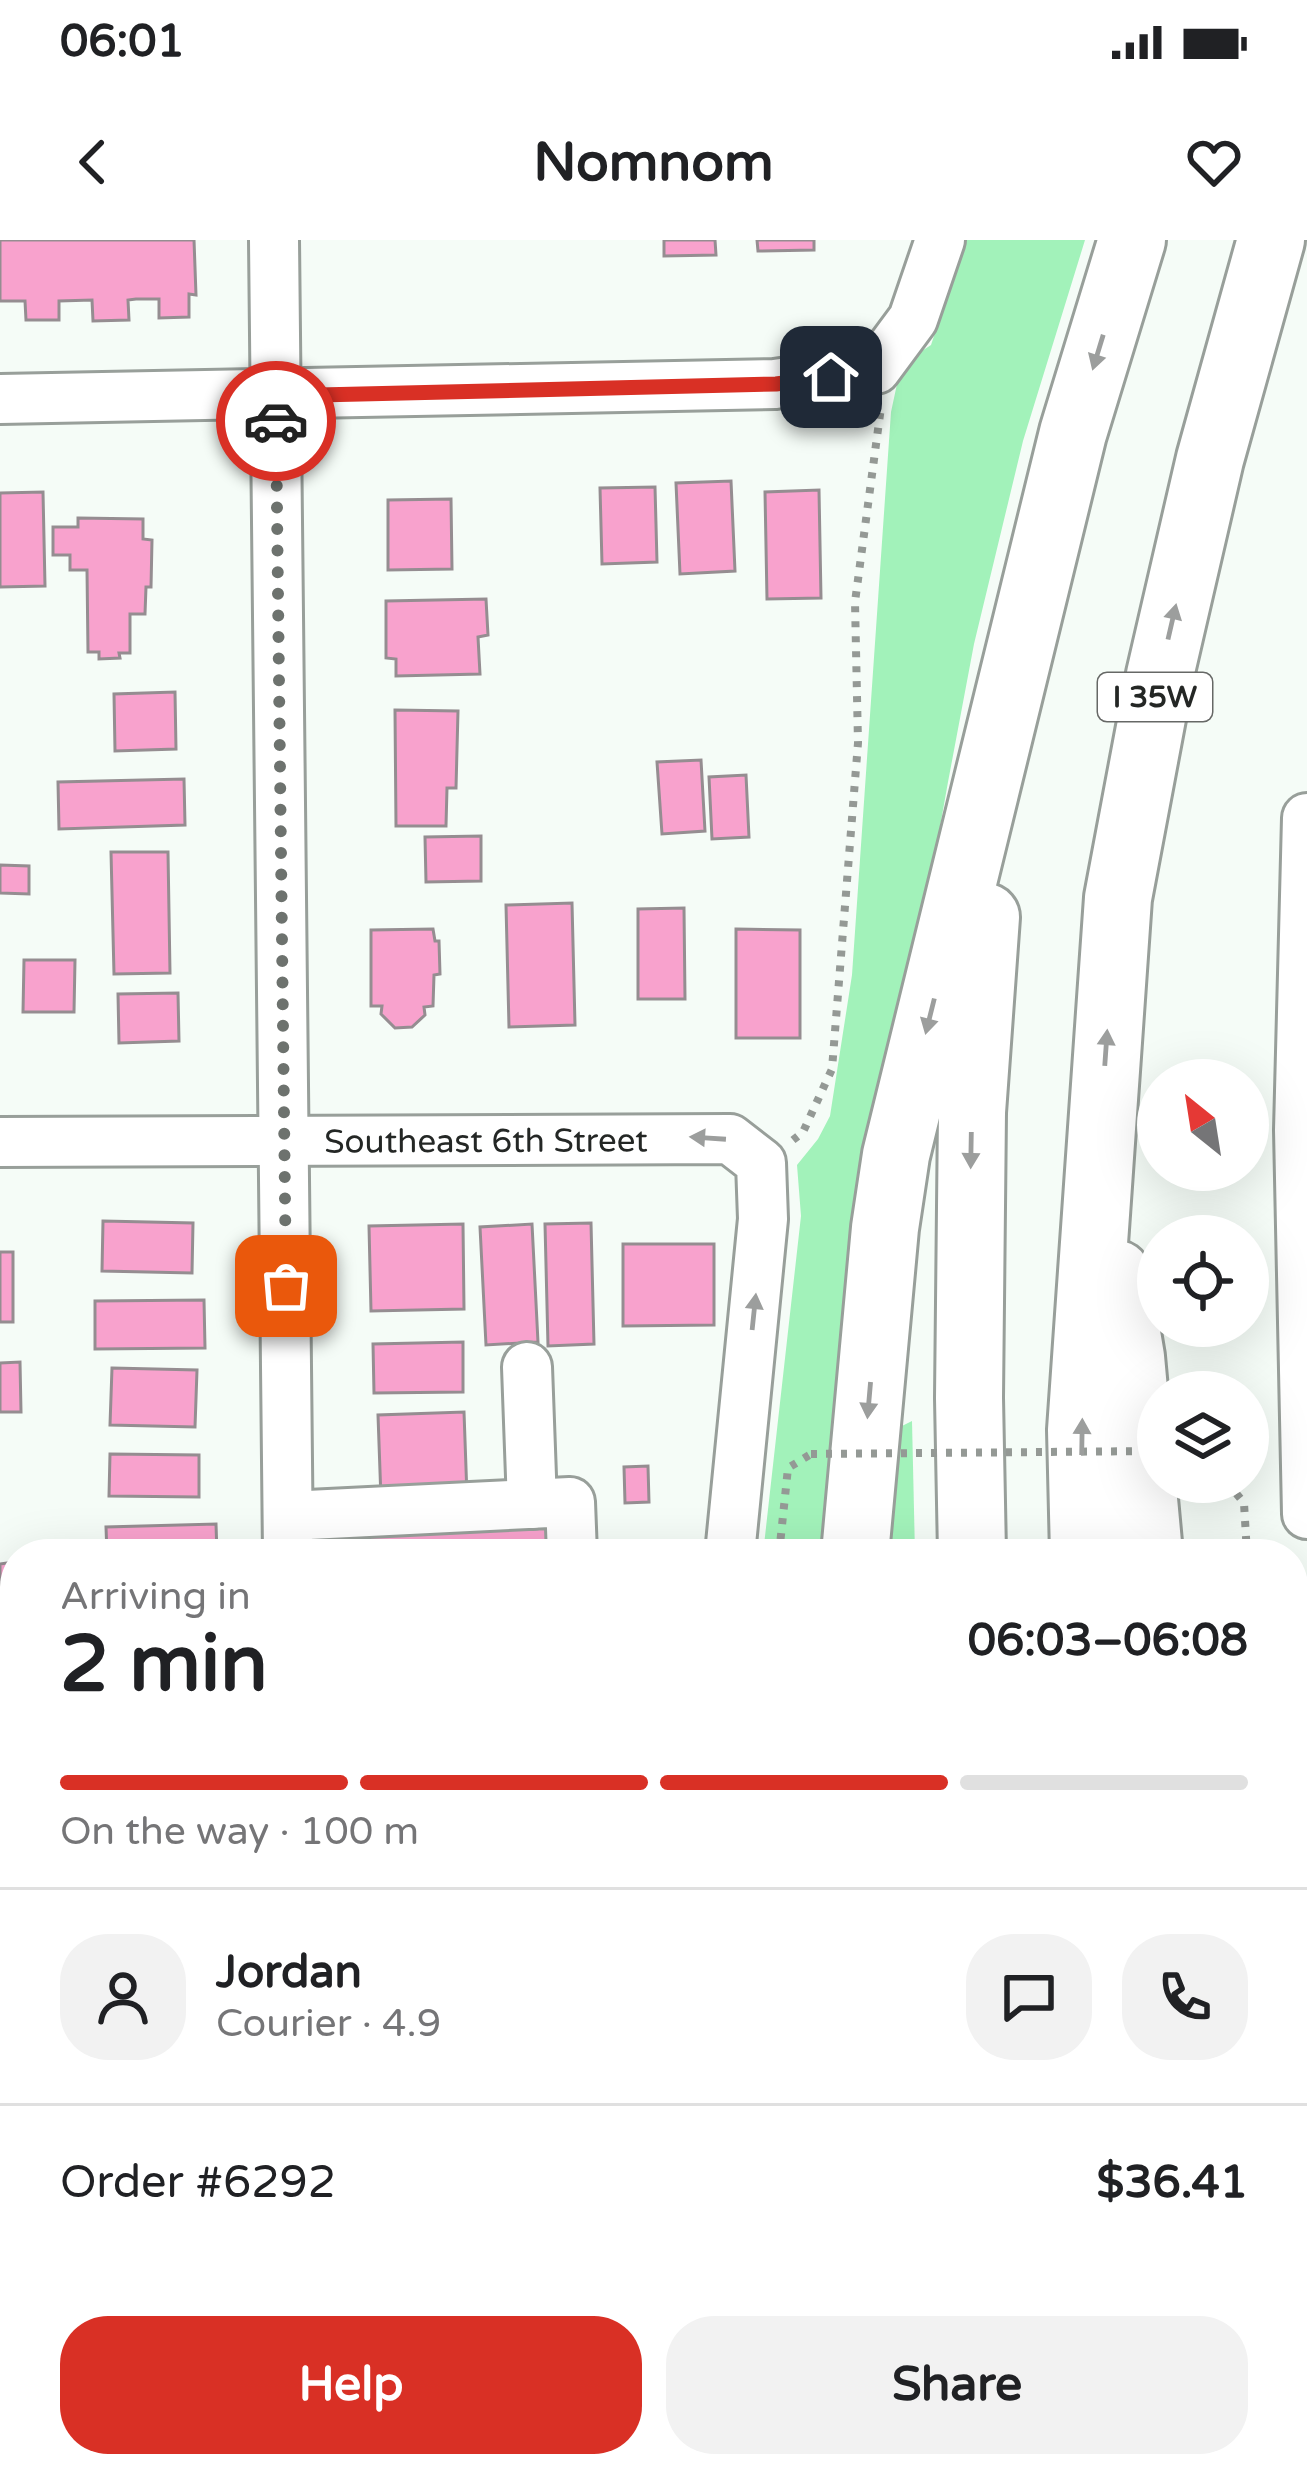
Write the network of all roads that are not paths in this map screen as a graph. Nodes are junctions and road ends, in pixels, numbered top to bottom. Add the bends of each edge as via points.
1 (274, 240) edge
2 (940, 240) edge
3 (1132, 240) edge
4 (1271, 240) edge
5 (276, 396) junction
6 (0, 399) edge
7 (1031, 617) junction
8 (1307, 818) edge
9 (1303, 1130) edge
10 (286, 1140) junction
11 (0, 1142) edge
12 (1097, 1164) junction
13 (527, 1367) dead end
14 (532, 1504) junction
15 (1307, 1514) edge
16 (288, 1535) edge
17 (571, 1539) edge
18 (731, 1539) edge
19 (856, 1539) edge
20 (971, 1539) edge
21 (1084, 1539) edge
22 (1148, 1539) edge

1 - 5 street
2 - 5 street via 879,387
3 -> 7 highway via 1073,433
12 -> 4 highway, I 35W via 1127,842 1210,459
5 - 6 street
5 - 10 street
7 -> 19 highway via 896,1155
7 -> 20 highway via 986,918 972,1112
8 - 9 street
9 - 15 street
10 - 11 street, Southeast 6th Street
10 - 16 street
18 -> 10 street, Southeast 6th Street via 763,1219 761,1163 730,1139
21 -> 12 highway, I 35W
12 - 22 highway via 1131,1357
13 - 14 street
14 - 16 street
14 - 17 street via 570,1502

